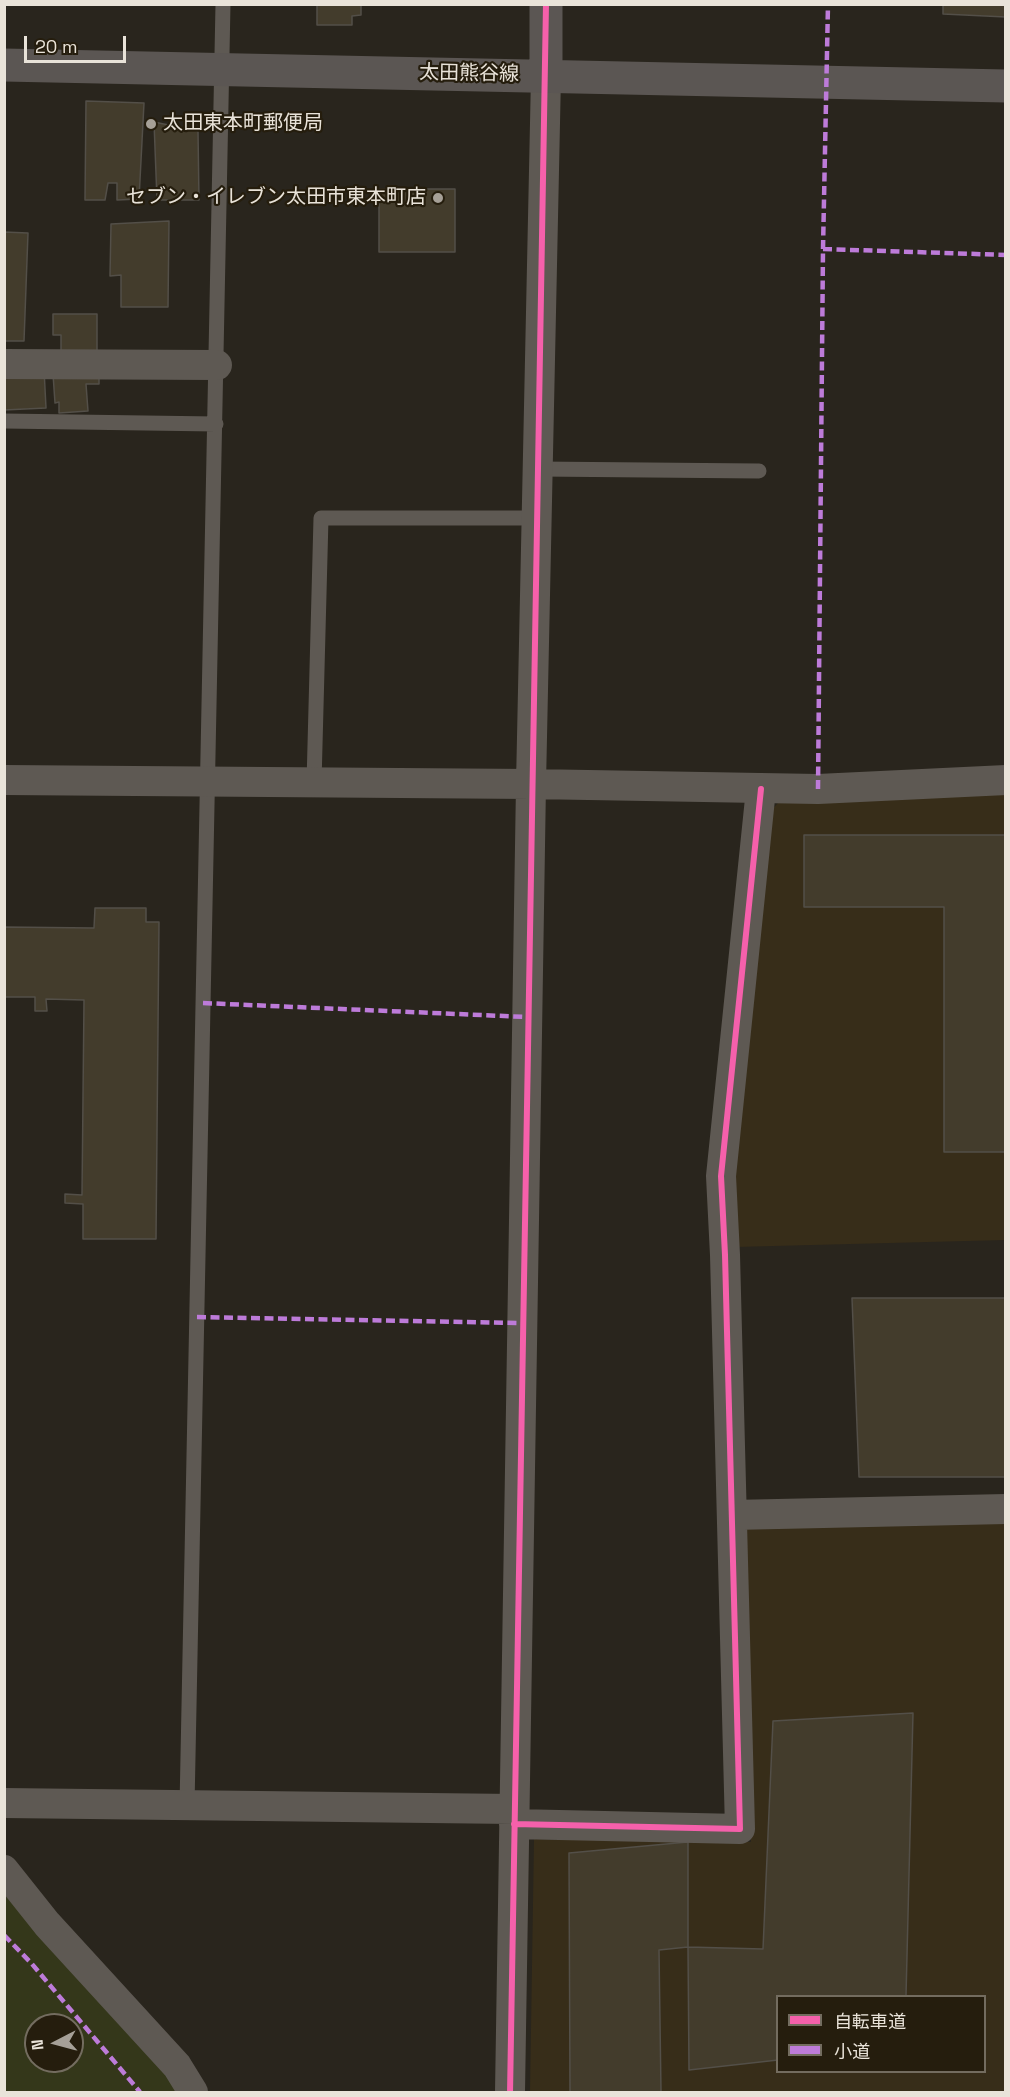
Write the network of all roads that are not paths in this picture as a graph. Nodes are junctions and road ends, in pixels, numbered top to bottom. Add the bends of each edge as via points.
1 (223, 4) edge
2 (546, 4) edge
3 (4, 65) edge
4 (222, 69) junction
5 (546, 76) junction
6 (1005, 86) edge
7 (4, 364) edge
8 (217, 365) junction
9 (4, 421) edge
10 (216, 424) junction
11 (538, 469) junction
12 (759, 471) dead end
13 (537, 518) junction
14 (4, 780) edge
15 (1005, 780) edge
16 (208, 782) junction
17 (314, 783) junction
18 (531, 784) junction
19 (761, 789) junction
20 (1005, 1509) edge
21 (732, 1515) junction
22 (4, 1803) edge
23 (187, 1805) junction
24 (514, 1816) junction
25 (4, 1870) edge
26 (193, 2092) edge
27 (510, 2092) edge

1 - 4 lane
2 - 5 main road
3 - 4 main road, 太田熊谷線
4 - 5 main road, 太田熊谷線
4 - 8 lane
5 - 6 main road, 太田熊谷線
5 - 11 street
7 - 8 street
8 - 10 lane
9 - 10 lane
10 - 16 lane
11 - 12 lane
11 - 13 street
13 - 17 lane via 321,518
13 - 18 street
14 - 16 street
15 - 19 street
16 - 17 street
16 - 23 lane
17 - 18 street
18 - 19 street
18 - 24 street
19 - 21 street via 721,1176
20 - 21 street
21 - 24 street via 740,1829
22 - 23 street
23 - 24 street
24 - 27 street
25 - 26 street via 47,1924 177,2066

